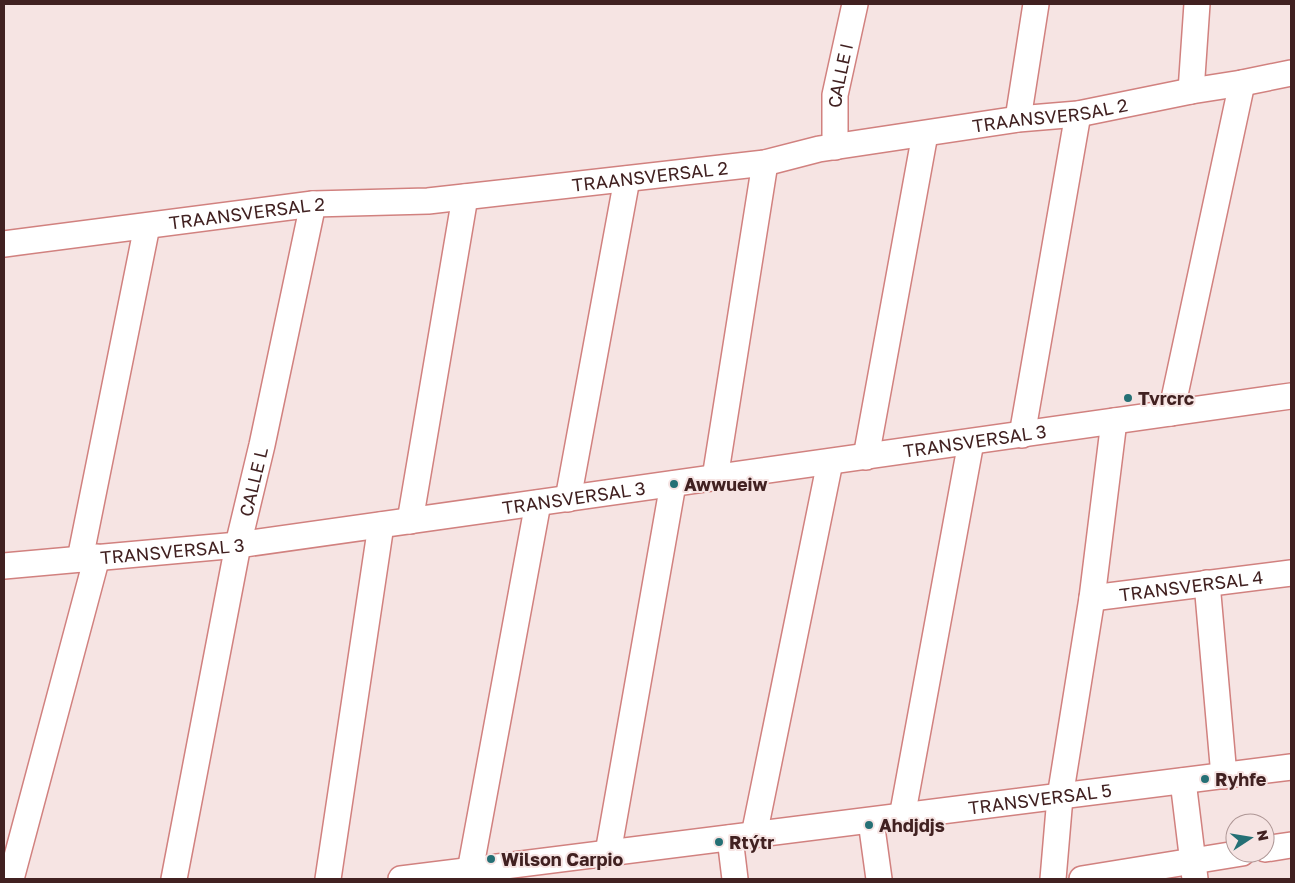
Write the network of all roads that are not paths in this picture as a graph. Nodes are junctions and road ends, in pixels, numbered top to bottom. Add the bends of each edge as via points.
1 (855, 4) edge
2 (1036, 4) edge
3 (1197, 4) edge
4 (1291, 74) edge
5 (1242, 83) junction
6 (1191, 90) junction
7 (1078, 114) junction
8 (1018, 119) junction
9 (925, 134) junction
10 (835, 146) junction
11 (765, 163) junction
12 (627, 179) junction
13 (465, 197) junction
14 (313, 204) junction
15 (147, 226) junction
16 (4, 244) edge
17 (1291, 396) edge
18 (1171, 414) junction
19 (1114, 421) junction
20 (1022, 435) junction
21 (971, 442) junction
22 (866, 457) junction
23 (830, 462) junction
24 (715, 478) junction
25 (673, 484) junction
26 (568, 499) junction
27 (538, 503) junction
28 (410, 521) junction
29 (381, 525) junction
30 (238, 545) junction
31 (89, 558) junction
32 (4, 566) edge
33 (1291, 572) edge
34 (1207, 583) junction
35 (1092, 598) junction
36 (1291, 768) edge
37 (1224, 776) junction
38 (1183, 781) junction
39 (1060, 797) junction
40 (902, 817) junction
41 (871, 821) junction
42 (754, 835) junction
43 (730, 838) junction
44 (1291, 845) edge
45 (1275, 847) edge
46 (608, 853) junction
47 (1225, 859) edge
48 (579, 868) edge
49 (1194, 870) edge
50 (470, 871) junction
51 (11, 879) edge
52 (174, 879) edge
53 (328, 879) edge
54 (412, 879) edge
55 (735, 879) edge
56 (879, 879) edge
57 (1053, 879) edge
58 (1082, 879) edge

1 - 10 street, CALLE I via 836,95
2 - 8 street
3 - 6 street
4 - 5 street, TRAANSVERSAL 2
5 - 6 street, TRAANSVERSAL 2
5 - 18 street
6 - 7 street, TRAANSVERSAL 2
7 - 8 street, TRAANSVERSAL 2
7 - 20 street
8 - 9 street, TRAANSVERSAL 2
9 - 10 street, TRAANSVERSAL 2
9 - 22 street
10 - 11 street, TRAANSVERSAL 2
11 - 12 street, TRAANSVERSAL 2
11 - 24 street
12 - 13 street, TRAANSVERSAL 2
12 - 26 street
13 - 14 street, TRAANSVERSAL 2
13 - 28 street
14 - 15 street, TRAANSVERSAL 2
14 - 30 street, CALLE L
15 - 16 street, TRAANSVERSAL 2
15 - 31 street
17 - 18 street, TRANSVERSAL 3
18 - 19 street, TRANSVERSAL 3
19 - 20 street, TRANSVERSAL 3
19 - 35 street
20 - 21 street, TRANSVERSAL 3
21 - 22 street, TRANSVERSAL 3
21 - 40 street
22 - 23 street, TRANSVERSAL 3
23 - 24 street, TRANSVERSAL 3
23 - 42 street
24 - 25 street, TRANSVERSAL 3
25 - 26 street, TRANSVERSAL 3
25 - 46 street
26 - 27 street, TRANSVERSAL 3
27 - 28 street, TRANSVERSAL 3
27 - 50 street
28 - 29 street, TRANSVERSAL 3
29 - 30 street, TRANSVERSAL 3
29 - 53 street
30 - 31 street, TRANSVERSAL 3
30 - 52 street, CALLE L
31 - 32 street, TRANSVERSAL 3
31 - 51 street
33 - 34 street, TRANSVERSAL 4
34 - 35 street, TRANSVERSAL 4
34 - 37 street
35 - 39 street
36 - 37 street, TRANSVERSAL 5
37 - 38 street, TRANSVERSAL 5
38 - 39 street, TRANSVERSAL 5
38 - 49 street
39 - 40 street, TRANSVERSAL 5
39 - 57 street
40 - 41 street, TRANSVERSAL 5
41 - 42 street, TRANSVERSAL 5
41 - 56 street
42 - 43 street, TRANSVERSAL 5
43 - 46 street, TRANSVERSAL 5
43 - 55 street
44 - 45 street
46 - 48 street, TRANSVERSAL 5
47 - 49 street
48 - 50 street, TRANSVERSAL 5
49 - 58 street
50 - 54 street, TRANSVERSAL 5

